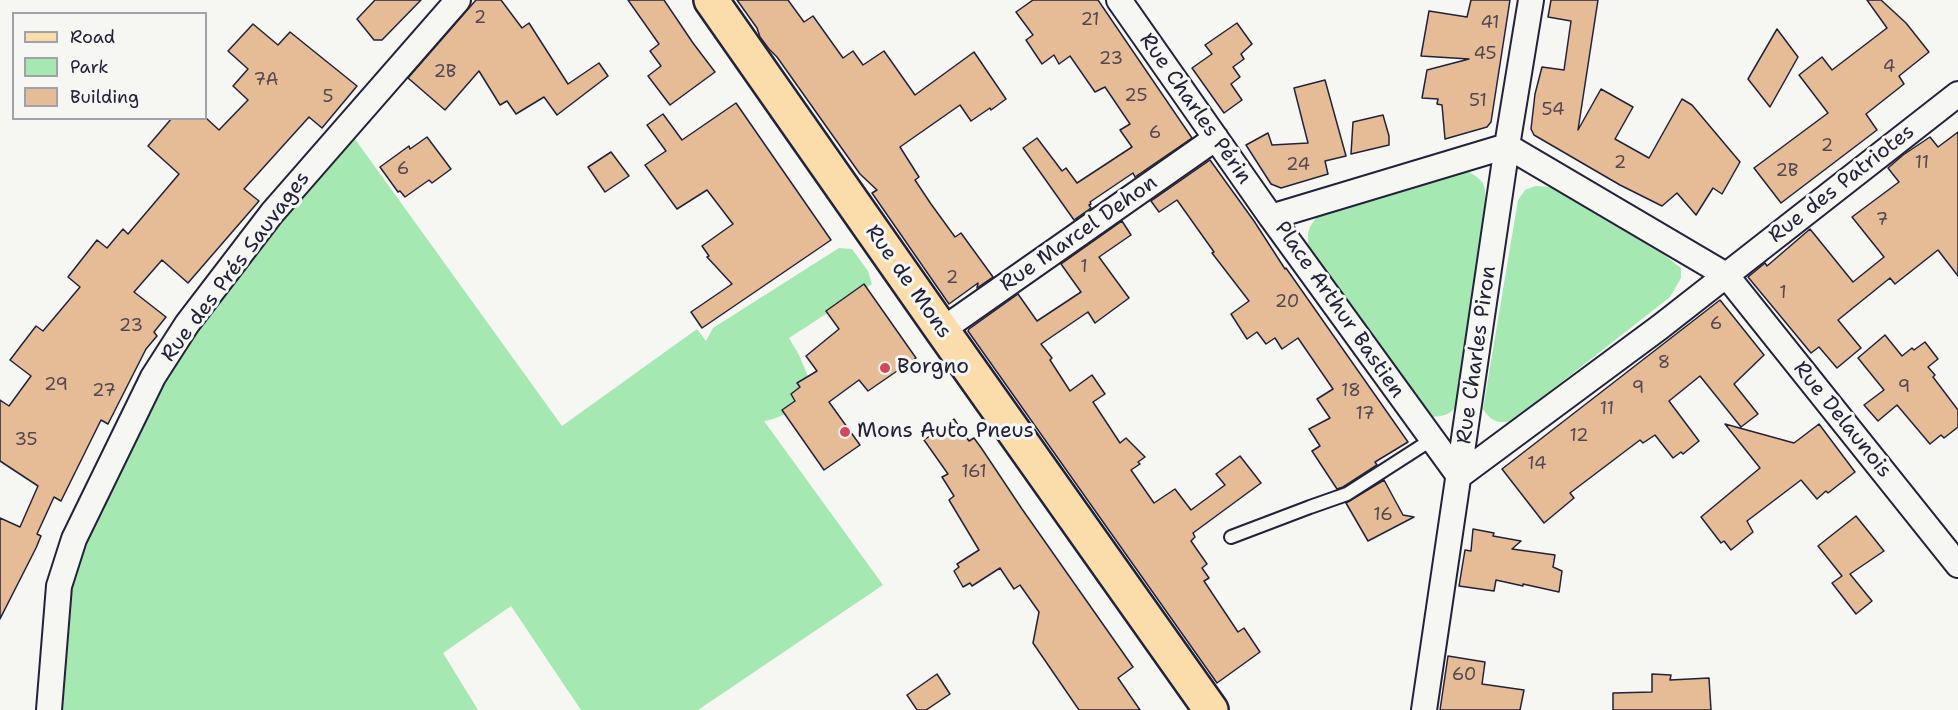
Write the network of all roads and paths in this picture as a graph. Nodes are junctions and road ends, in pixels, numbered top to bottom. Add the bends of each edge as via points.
1 (458, 0) edge
2 (711, 0) edge
3 (1119, 0) edge
4 (1531, 0) edge
5 (1958, 94) edge
6 (1216, 138) junction
7 (1507, 146) junction
8 (1271, 217) junction
9 (1726, 275) junction
10 (942, 330) junction
11 (1431, 440) junction
12 (1459, 476) junction
13 (1231, 537) dead end
14 (1958, 565) edge
15 (49, 710) edge
16 (1211, 710) edge
17 (1424, 710) edge

1 - 15 street, Rue des Prés Sauvages via 272,213 187,324 153,376 74,538 59,586
2 - 10 main road, Rue de Mons
3 - 6 street, Rue Charles Périn
4 - 7 street, Rue Charles Piron
5 - 9 street, Rue des Patriotes
6 - 8 street, Rue Charles Périn
6 - 10 street, Rue Marcel Dehon
7 - 8 street, Place Arthur Bastien
7 - 9 street
7 - 12 street, Rue Charles Piron
8 - 11 street, Place Arthur Bastien
9 - 12 street
9 - 14 street, Rue Delaunois
10 - 16 main road, Rue de Mons
11 - 12 street, Place Arthur Bastien
11 - 13 lane via 1347,494
12 - 17 street, Rue Charles Piron

